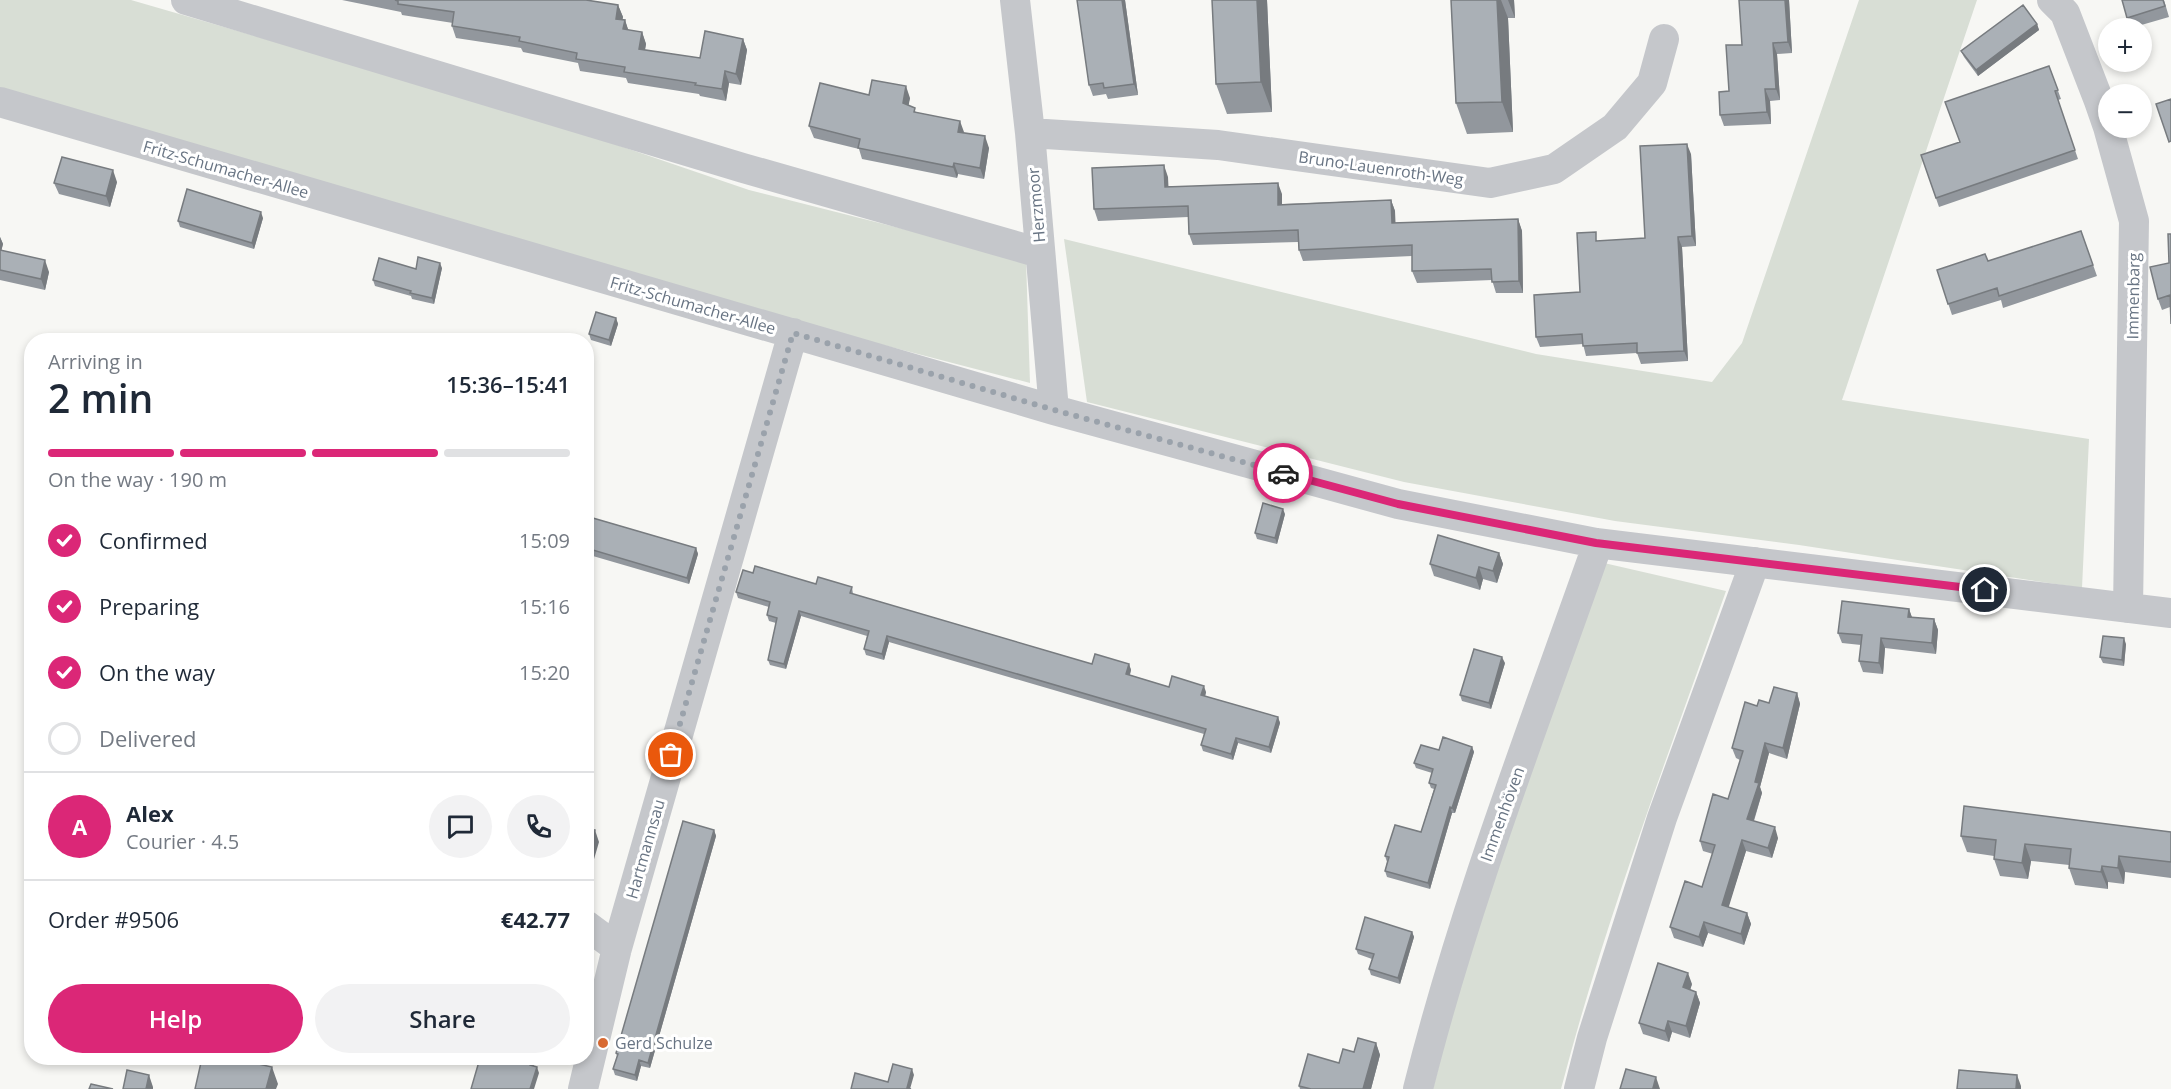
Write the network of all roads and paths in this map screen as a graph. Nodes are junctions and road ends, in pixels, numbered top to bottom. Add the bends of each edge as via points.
1 (186, 0) edge
2 (1015, 0) edge
3 (2052, 0) edge
4 (1664, 39) dead end
5 (0, 102) edge
6 (1030, 133) junction
7 (1040, 253) junction
8 (793, 333) junction
9 (1054, 410) junction
10 (1596, 543) junction
11 (1755, 562) junction
12 (2128, 608) junction
13 (2171, 614) edge
14 (594, 931) edge
15 (617, 948) junction
16 (594, 1043) edge
17 (589, 1065) edge
18 (583, 1089) edge
19 (1418, 1089) edge
20 (1579, 1089) edge

1 - 7 street
2 - 6 street, Herzmoor
3 - 12 street, Immenbarg via 2065,12 2099,101 2134,221
4 - 6 street, Bruno-Lauenroth-Weg via 1652,83 1615,127 1554,169 1490,183 1218,145
5 - 8 street, Fritz-Schumacher-Allee
6 - 7 street, Herzmoor
7 - 9 street, Herzmoor
8 - 9 street, Fritz-Schumacher-Allee
8 - 15 street, Hartmannsau
9 - 10 street, Fritz-Schumacher-Allee via 1398,504
10 - 11 street, Fritz-Schumacher-Allee
10 - 19 street, Immenhöven via 1469,906
11 - 12 street, Fritz-Schumacher-Allee
11 - 20 street via 1662,818
12 - 13 street, Fritz-Schumacher-Allee
14 - 15 street
15 - 16 street, Hartmannsau
17 - 18 street, Hartmannsau

